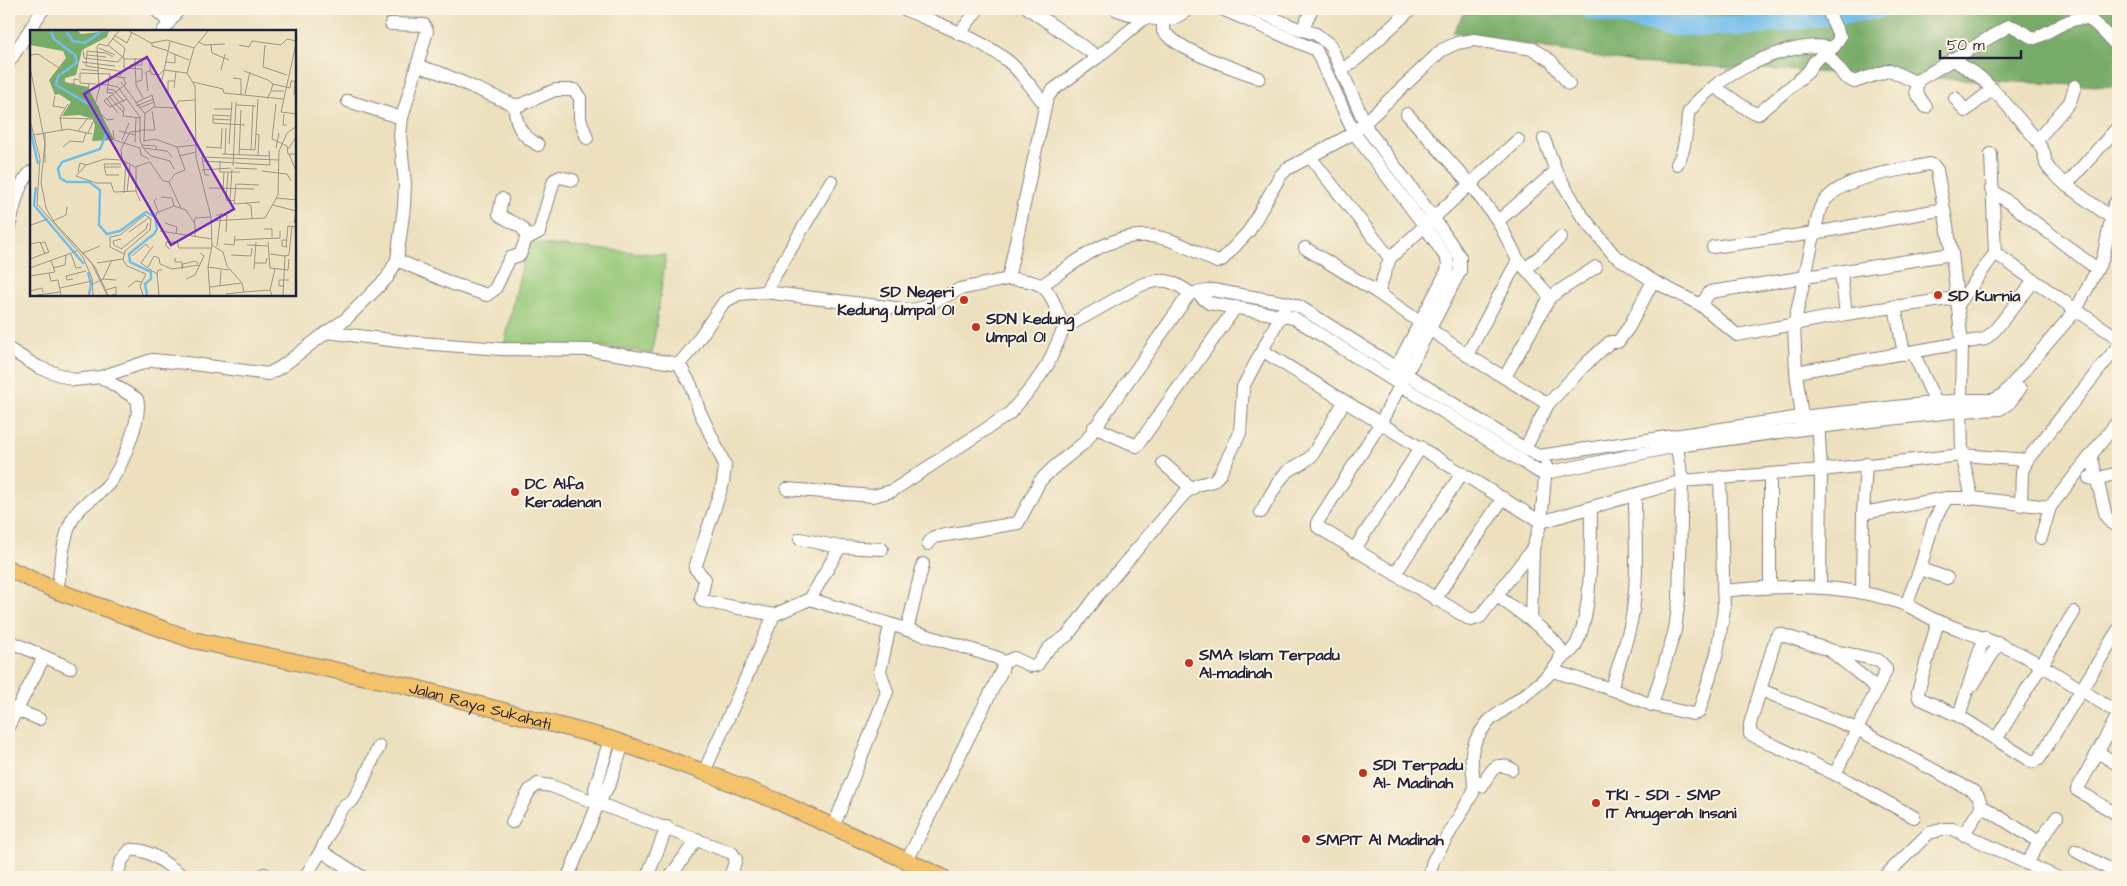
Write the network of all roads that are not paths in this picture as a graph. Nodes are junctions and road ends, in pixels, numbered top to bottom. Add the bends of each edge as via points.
1 (43, 9) edge
2 (155, 9) edge
3 (179, 9) edge
4 (904, 9) edge
5 (978, 9) edge
6 (1029, 9) edge
7 (1116, 9) edge
8 (1189, 9) edge
9 (1222, 9) edge
10 (1253, 9) edge
11 (1312, 9) edge
12 (1411, 9) edge
13 (1827, 9) edge
14 (1147, 11) edge
15 (1163, 20) junction
16 (391, 24) dead end
17 (166, 27) edge
18 (1296, 32) junction
19 (959, 34) junction
20 (2113, 34) edge
21 (2118, 47) edge
22 (1829, 50) junction
23 (1333, 51) junction
24 (1098, 57) junction
25 (1321, 58) junction
26 (1952, 59) junction
27 (9, 62) edge
28 (417, 66) junction
29 (1342, 70) junction
30 (1259, 78) dead end
31 (1918, 80) junction
32 (1569, 84) dead end
33 (2075, 86) dead end
34 (1716, 87) junction
35 (1993, 89) junction
36 (1955, 98) dead end
37 (348, 101) dead end
38 (1044, 103) junction
39 (514, 105) junction
40 (1926, 107) dead end
41 (1407, 114) dead end
42 (402, 118) junction
43 (1365, 123) junction
44 (2118, 127) edge
45 (1354, 133) junction
46 (587, 138) dead end
47 (1544, 139) dead end
48 (1518, 140) dead end
49 (2037, 140) junction
50 (538, 145) dead end
51 (1991, 154) dead end
52 (1310, 156) junction
53 (1677, 164) dead end
54 (1556, 171) junction
55 (30, 173) edge
56 (573, 180) dead end
57 (831, 182) dead end
58 (1470, 184) junction
59 (2066, 185) junction
60 (1992, 189) junction
61 (502, 199) dead end
62 (2116, 207) edge
63 (1944, 209) junction
64 (1429, 221) junction
65 (1498, 221) junction
66 (9, 226) edge
67 (1815, 233) junction
68 (1561, 237) dead end
69 (526, 239) junction
70 (1713, 247) dead end
71 (1305, 248) dead end
72 (1995, 253) junction
73 (1952, 254) junction
74 (1390, 258) junction
75 (396, 260) junction
76 (1522, 265) junction
77 (1596, 267) dead end
78 (2097, 269) junction
79 (1841, 272) junction
80 (1804, 278) junction
81 (1008, 279) junction
82 (2034, 281) junction
83 (1653, 282) junction
84 (1042, 285) junction
85 (765, 292) junction
86 (1193, 293) junction
87 (1378, 293) junction
88 (1550, 298) junction
89 (1957, 301) junction
90 (1288, 303) junction
91 (1701, 305) junction
92 (1895, 306) junction
93 (1236, 307) junction
94 (2080, 312) junction
95 (1846, 314) junction
96 (1281, 315) junction
97 (1794, 325) junction
98 (1425, 326) junction
99 (1064, 328) junction
100 (327, 332) junction
101 (2118, 338) edge
102 (1962, 344) junction
103 (2118, 346) edge
104 (9, 349) edge
105 (1263, 350) junction
106 (1908, 353) junction
107 (1467, 355) junction
108 (679, 364) junction
109 (1796, 372) junction
110 (1398, 376) junction
111 (100, 377) junction
112 (1505, 377) junction
113 (1344, 402) junction
114 (1936, 403) junction
115 (1548, 404) junction
116 (1961, 406) junction
117 (1818, 421) junction
118 (2118, 421) edge
119 (1803, 423) junction
120 (1380, 424) junction
121 (1094, 427) junction
122 (1676, 441) junction
123 (1421, 448) junction
124 (1525, 449) junction
125 (1962, 455) junction
126 (2091, 455) junction
127 (1546, 456) junction
128 (2027, 460) junction
129 (1163, 463) dead end
130 (1866, 464) junction
131 (1821, 470) junction
132 (1462, 473) junction
133 (1546, 473) junction
134 (2118, 473) edge
135 (1770, 475) junction
136 (2075, 475) junction
137 (1720, 477) junction
138 (2096, 479) junction
139 (1682, 481) junction
140 (1191, 488) junction
141 (787, 489) dead end
142 (1635, 496) junction
143 (1503, 498) junction
144 (1947, 498) junction
145 (1972, 498) junction
146 (2021, 505) junction
147 (2050, 507) junction
148 (1591, 508) junction
149 (1261, 512) dead end
150 (1863, 513) junction
151 (1541, 522) junction
152 (2118, 526) edge
153 (2041, 538) dead end
154 (800, 539) dead end
155 (928, 544) dead end
156 (840, 547) junction
157 (1533, 548) junction
158 (882, 549) dead end
159 (1354, 550) junction
160 (923, 564) dead end
161 (9, 569) edge
162 (1920, 569) junction
163 (1395, 574) junction
164 (1947, 578) dead end
165 (1770, 587) junction
166 (1820, 588) junction
167 (57, 591) junction
168 (1723, 591) junction
169 (1862, 593) junction
170 (1497, 596) junction
171 (810, 599) junction
172 (1435, 599) junction
173 (1906, 605) junction
174 (2074, 612) dead end
175 (774, 615) junction
176 (1531, 620) junction
177 (1938, 621) junction
178 (890, 626) junction
179 (907, 630) junction
180 (2118, 630) edge
181 (1984, 637) junction
182 (9, 642) edge
183 (2000, 643) junction
184 (1830, 650) junction
185 (44, 658) junction
186 (1560, 658) junction
187 (1003, 663) junction
188 (2042, 665) junction
189 (70, 668) dead end
190 (1553, 671) junction
191 (1877, 688) junction
192 (1611, 689) junction
193 (1761, 690) junction
194 (2080, 691) junction
195 (1964, 699) junction
196 (1652, 705) junction
197 (12, 708) edge
198 (2118, 714) edge
199 (1960, 716) junction
200 (39, 719) dead end
201 (9, 725) edge
202 (1857, 729) junction
203 (1997, 738) junction
204 (616, 742) junction
205 (379, 746) dead end
206 (2098, 752) junction
207 (2118, 765) edge
208 (1512, 769) dead end
209 (704, 772) junction
210 (1835, 774) junction
211 (1475, 782) junction
212 (598, 804) junction
213 (1982, 806) junction
214 (2118, 815) edge
215 (1914, 817) dead end
216 (2057, 817) dead end
217 (512, 822) dead end
218 (667, 827) junction
219 (833, 828) junction
220 (1963, 834) junction
221 (697, 839) junction
222 (2039, 842) junction
223 (322, 851) junction
224 (2076, 851) dead end
225 (907, 861) junction
226 (2027, 864) junction
227 (2113, 870) edge
228 (116, 877) edge
229 (184, 877) edge
230 (305, 877) edge
231 (362, 877) edge
232 (568, 877) edge
233 (647, 877) edge
234 (670, 877) edge
235 (730, 877) edge
236 (942, 877) edge
237 (1429, 877) edge
238 (1884, 877) edge
239 (2056, 877) edge

1 - 27 street
2 - 17 street
3 - 17 street
4 - 19 street
5 - 19 street
6 - 24 street
7 - 14 street via 1129,15
8 - 15 street via 1172,19
9 - 18 street
10 - 18 street
11 - 18 street
12 - 29 street
13 - 22 street via 1840,37
14 - 15 street
14 - 24 street
15 - 30 street via 1163,31 1170,38 1194,52
16 - 28 street via 426,27
18 - 23 street via 1321,37
18 - 25 street
19 - 38 street via 999,54
20 - 21 street
20 - 26 street via 2088,18 2080,17 2035,38 2009,26
22 - 31 street via 1845,77 1854,82 1890,70 1913,82
22 - 34 street via 1810,46 1788,50 1735,73
22 - 34 street via 1758,114
23 - 25 street
23 - 29 street
24 - 38 street via 1053,90
25 - 45 street
26 - 31 street
26 - 35 street
28 - 39 street
28 - 42 street
29 - 43 street
31 - 40 street via 1916,92
32 - 43 street via 1551,61 1533,49 1474,40 1457,43 1442,50
33 - 49 street via 2070,102
34 - 53 street via 1688,114 1682,156
35 - 36 street via 1965,111
35 - 49 street
37 - 42 street
38 - 81 street
39 - 46 street via 554,90 574,90 580,98 580,119
39 - 50 street via 521,132
41 - 58 street
42 - 75 street via 400,135 405,184
43 - 45 street
43 - 64 street
44 - 59 street
45 - 52 street
45 - 64 street
47 - 54 street
48 - 58 street
49 - 59 street via 2046,164
51 - 60 street
52 - 74 street
52 - 84 street via 1280,176 1249,231 1219,261 1166,240 1136,237 1103,246
54 - 65 street
54 - 83 street via 1580,213 1614,255
55 - 66 street via 17,192
56 - 69 street via 560,177 554,180 539,232
57 - 85 street
58 - 64 street
58 - 65 street
59 - 62 street
60 - 72 street
60 - 78 street
61 - 69 street via 499,214 522,228
62 - 78 street via 2105,254
63 - 67 street
63 - 67 street via 1937,170 1929,164 1858,180 1838,189 1825,198
63 - 73 street
64 - 74 street
64 - 98 street via 1460,257 1461,266
65 - 76 street
67 - 70 street
67 - 80 street
68 - 76 street
69 - 75 street via 520,255 510,258 495,289 487,295
71 - 87 street
72 - 82 street
72 - 89 street
73 - 79 street
73 - 89 street
74 - 87 street
75 - 100 street via 387,278 346,320
76 - 88 street
76 - 107 street
77 - 88 street
78 - 94 street
79 - 80 street
79 - 95 street
80 - 91 street via 1710,292
80 - 97 street
81 - 84 street
81 - 85 street via 960,289 911,310
82 - 94 street
82 - 102 street via 1990,336
83 - 91 street
83 - 115 street via 1618,342 1610,342 1585,364
84 - 99 street via 1048,291
85 - 108 street via 738,294 724,302
86 - 90 street via 1212,290
86 - 93 street via 1209,303
86 - 99 street via 1177,284 1154,280
86 - 121 street
87 - 98 street
88 - 112 street
89 - 92 street
89 - 102 street
90 - 96 street
90 - 110 street via 1300,307
91 - 97 street via 1737,335
92 - 95 street
92 - 106 street
93 - 96 street
93 - 121 street via 1137,446
94 - 101 street
94 - 116 street via 2005,406 2000,409
95 - 97 street
96 - 105 street
96 - 110 street via 1294,318
97 - 109 street
98 - 107 street
98 - 110 street
99 - 141 street via 1048,364 1009,414 892,491 873,496
100 - 108 street via 482,348 591,350
100 - 111 street via 281,368 268,374 152,360
102 - 106 street
102 - 116 street
103 - 128 street
104 - 111 street via 61,377 74,380
105 - 113 street
105 - 140 street via 1243,387 1240,433 1220,474 1214,481
106 - 109 street
106 - 114 street
107 - 112 street
108 - 175 street via 725,465 723,483 695,568 704,579 702,598 708,603
109 - 119 street
110 - 120 street
110 - 124 street
110 - 133 street via 1539,472
111 - 167 street via 139,404 123,460 110,483 77,510 71,522
112 - 115 street
113 - 120 street
113 - 149 street via 1313,454 1281,478
114 - 116 street
114 - 117 street
115 - 124 street
116 - 117 street
116 - 125 street
117 - 119 street
117 - 131 street
118 - 126 street
119 - 122 street
120 - 123 street
120 - 159 street via 1317,524 1320,530
121 - 155 street via 1081,447 1046,474 1018,523 934,538
122 - 127 street
122 - 133 street
122 - 139 street
123 - 132 street
123 - 159 street
124 - 127 street
125 - 128 street
125 - 130 street
125 - 145 street
126 - 136 street
126 - 138 street
127 - 133 street
128 - 146 street via 2022,472
129 - 140 street
130 - 131 street
130 - 150 street
131 - 135 street
131 - 166 street
132 - 143 street
132 - 163 street
133 - 151 street
134 - 138 street
135 - 137 street
135 - 165 street
136 - 138 street
136 - 147 street
137 - 139 street
137 - 168 street
138 - 152 street via 2106,516
139 - 142 street
139 - 196 street via 1677,616
140 - 187 street via 1140,543 1068,635 1049,648 1037,665 1014,658
142 - 148 street
142 - 192 street via 1633,606
143 - 151 street
143 - 172 street
144 - 145 street
144 - 150 street
144 - 162 street via 1934,520
145 - 146 street
146 - 147 street
147 - 153 street
148 - 151 street
148 - 186 street via 1589,586 1584,622 1575,647 1566,657
150 - 169 street
151 - 157 street
154 - 156 street
156 - 158 street
156 - 171 street
157 - 170 street
157 - 176 street
159 - 163 street
160 - 179 street
161 - 167 main road, Jalan Raya Sukahati
162 - 164 street
162 - 173 street
163 - 172 street
165 - 166 street
165 - 168 street
166 - 169 street
167 - 204 main road, Jalan Raya Sukahati via 192,640 404,684
168 - 196 street via 1720,636 1701,709 1693,714
169 - 173 street
170 - 172 street via 1480,617 1471,620
170 - 176 street
171 - 175 street
171 - 178 street
173 - 177 street
174 - 188 street
175 - 209 street
176 - 186 street via 1559,648
177 - 181 street
177 - 199 street via 1918,696
178 - 179 street
178 - 219 street via 880,671 887,692
179 - 187 street via 998,658
180 - 194 street
181 - 183 street
181 - 195 street
182 - 185 street
183 - 188 street
183 - 195 street
184 - 191 street
184 - 191 street via 1882,663 1886,671
184 - 193 street via 1778,634
185 - 189 street
185 - 197 street
186 - 190 street
187 - 225 street
188 - 194 street
188 - 203 street
190 - 192 street
190 - 211 street via 1482,730 1471,755
191 - 202 street
192 - 196 street
193 - 202 street
193 - 210 street via 1750,734
194 - 198 street
194 - 203 street via 2036,761 2029,761
195 - 199 street
197 - 200 street
197 - 201 street
198 - 206 street
199 - 203 street
202 - 210 street
202 - 213 street via 1973,791
204 - 209 main road, Jalan Raya Sukahati
204 - 212 street via 610,783
205 - 223 street via 352,801 339,812
206 - 207 street
206 - 214 street via 2077,790
208 - 211 street via 1497,766 1482,786
209 - 219 main road, Jalan Raya Sukahati
210 - 215 street
211 - 237 street via 1471,799 1433,861
212 - 217 street via 538,784 530,790
212 - 218 street
212 - 232 street
213 - 220 street
213 - 222 street
216 - 222 street
218 - 221 street
218 - 233 street
219 - 225 main road, Jalan Raya Sukahati
220 - 226 street
220 - 238 street via 1953,829 1929,834
221 - 234 street
221 - 235 street via 735,855 736,864
222 - 226 street
223 - 230 street
223 - 231 street
224 - 227 street
225 - 236 main road, Jalan Raya Sukahati
226 - 239 street
228 - 229 street via 122,860 130,850 137,849

